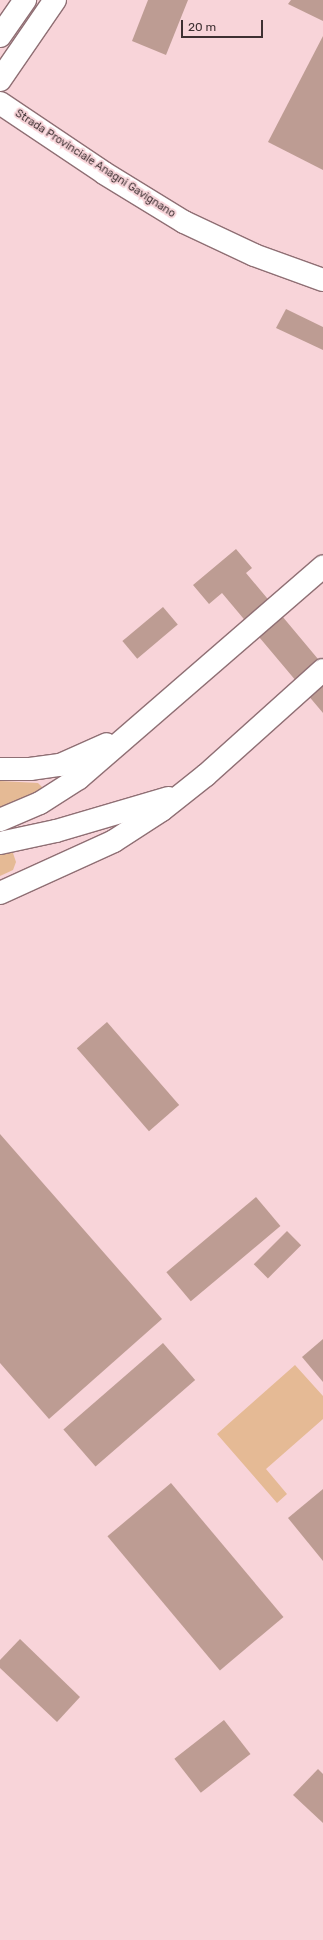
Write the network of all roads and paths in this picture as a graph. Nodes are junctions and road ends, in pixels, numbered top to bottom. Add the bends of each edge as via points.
1 (25, 0) edge
2 (55, 0) edge
3 (0, 36) edge
4 (2, 77) edge
5 (0, 102) edge
6 (323, 280) edge
7 (323, 567) edge
8 (323, 670) edge
9 (138, 727) junction
10 (0, 769) edge
11 (185, 793) junction
12 (0, 820) edge
13 (0, 843) edge
14 (0, 893) edge

1 - 3 main road
2 - 4 main road
5 - 6 main road, Strada Provinciale Anagni Gavignano via 104,173 184,222 254,255
7 - 9 main road
8 - 11 main road
9 - 10 main road via 60,765 30,770
9 - 12 main road via 67,787 40,803
11 - 13 main road via 56,831
11 - 14 main road via 114,841

